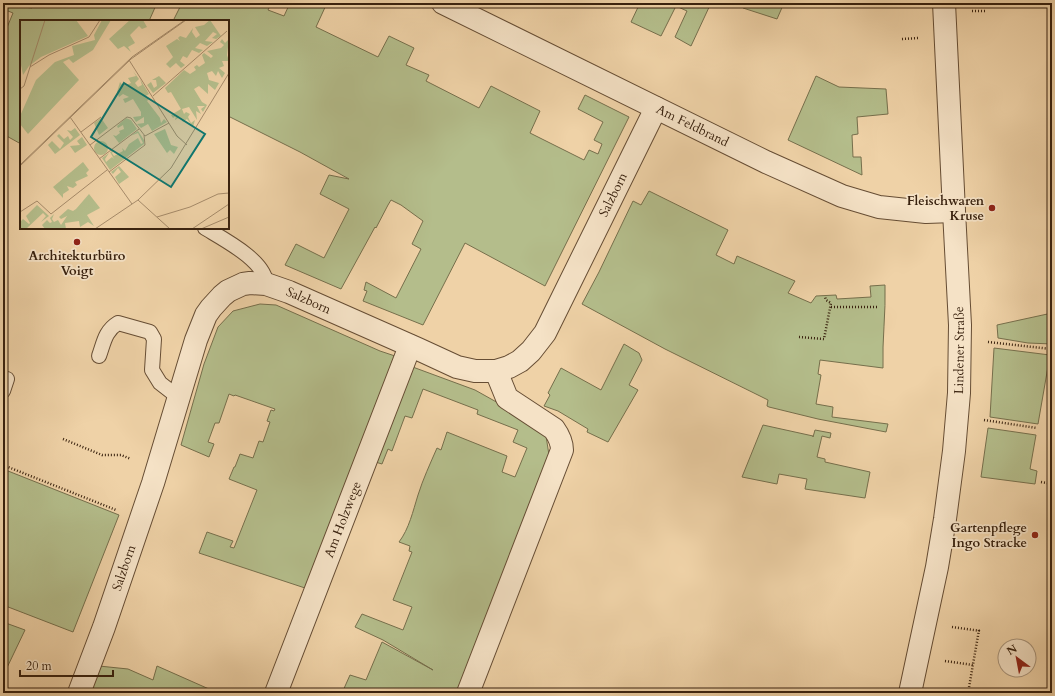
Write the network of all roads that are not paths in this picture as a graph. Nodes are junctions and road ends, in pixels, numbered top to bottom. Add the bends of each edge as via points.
1 (443, 3) edge
2 (944, 3) edge
3 (656, 108) junction
4 (954, 211) junction
5 (207, 229) edge
6 (266, 284) junction
7 (410, 346) junction
8 (99, 356) dead end
9 (496, 371) junction
10 (178, 397) junction
11 (79, 693) edge
12 (276, 693) edge
13 (468, 693) edge
14 (910, 693) edge

1 - 3 street, Am Feldbrand
2 - 4 street, Lindener Straße
3 - 4 street, Am Feldbrand via 842,196 879,207 926,212
3 - 9 street, Salzborn via 546,334 520,361
4 - 14 street, Lindener Straße via 960,338 958,416 937,567
5 - 6 lane via 249,256 266,279
6 - 7 street, Salzborn
6 - 10 street, Salzborn via 243,284 222,296 211,308 196,340
7 - 9 street, Salzborn via 457,367 475,371
7 - 12 street, Am Holzwege
8 - 10 lane via 110,328 118,324 150,332 154,339 152,370 160,383
9 - 13 street via 507,398 554,429 562,443 562,450
10 - 11 street, Salzborn via 140,520

